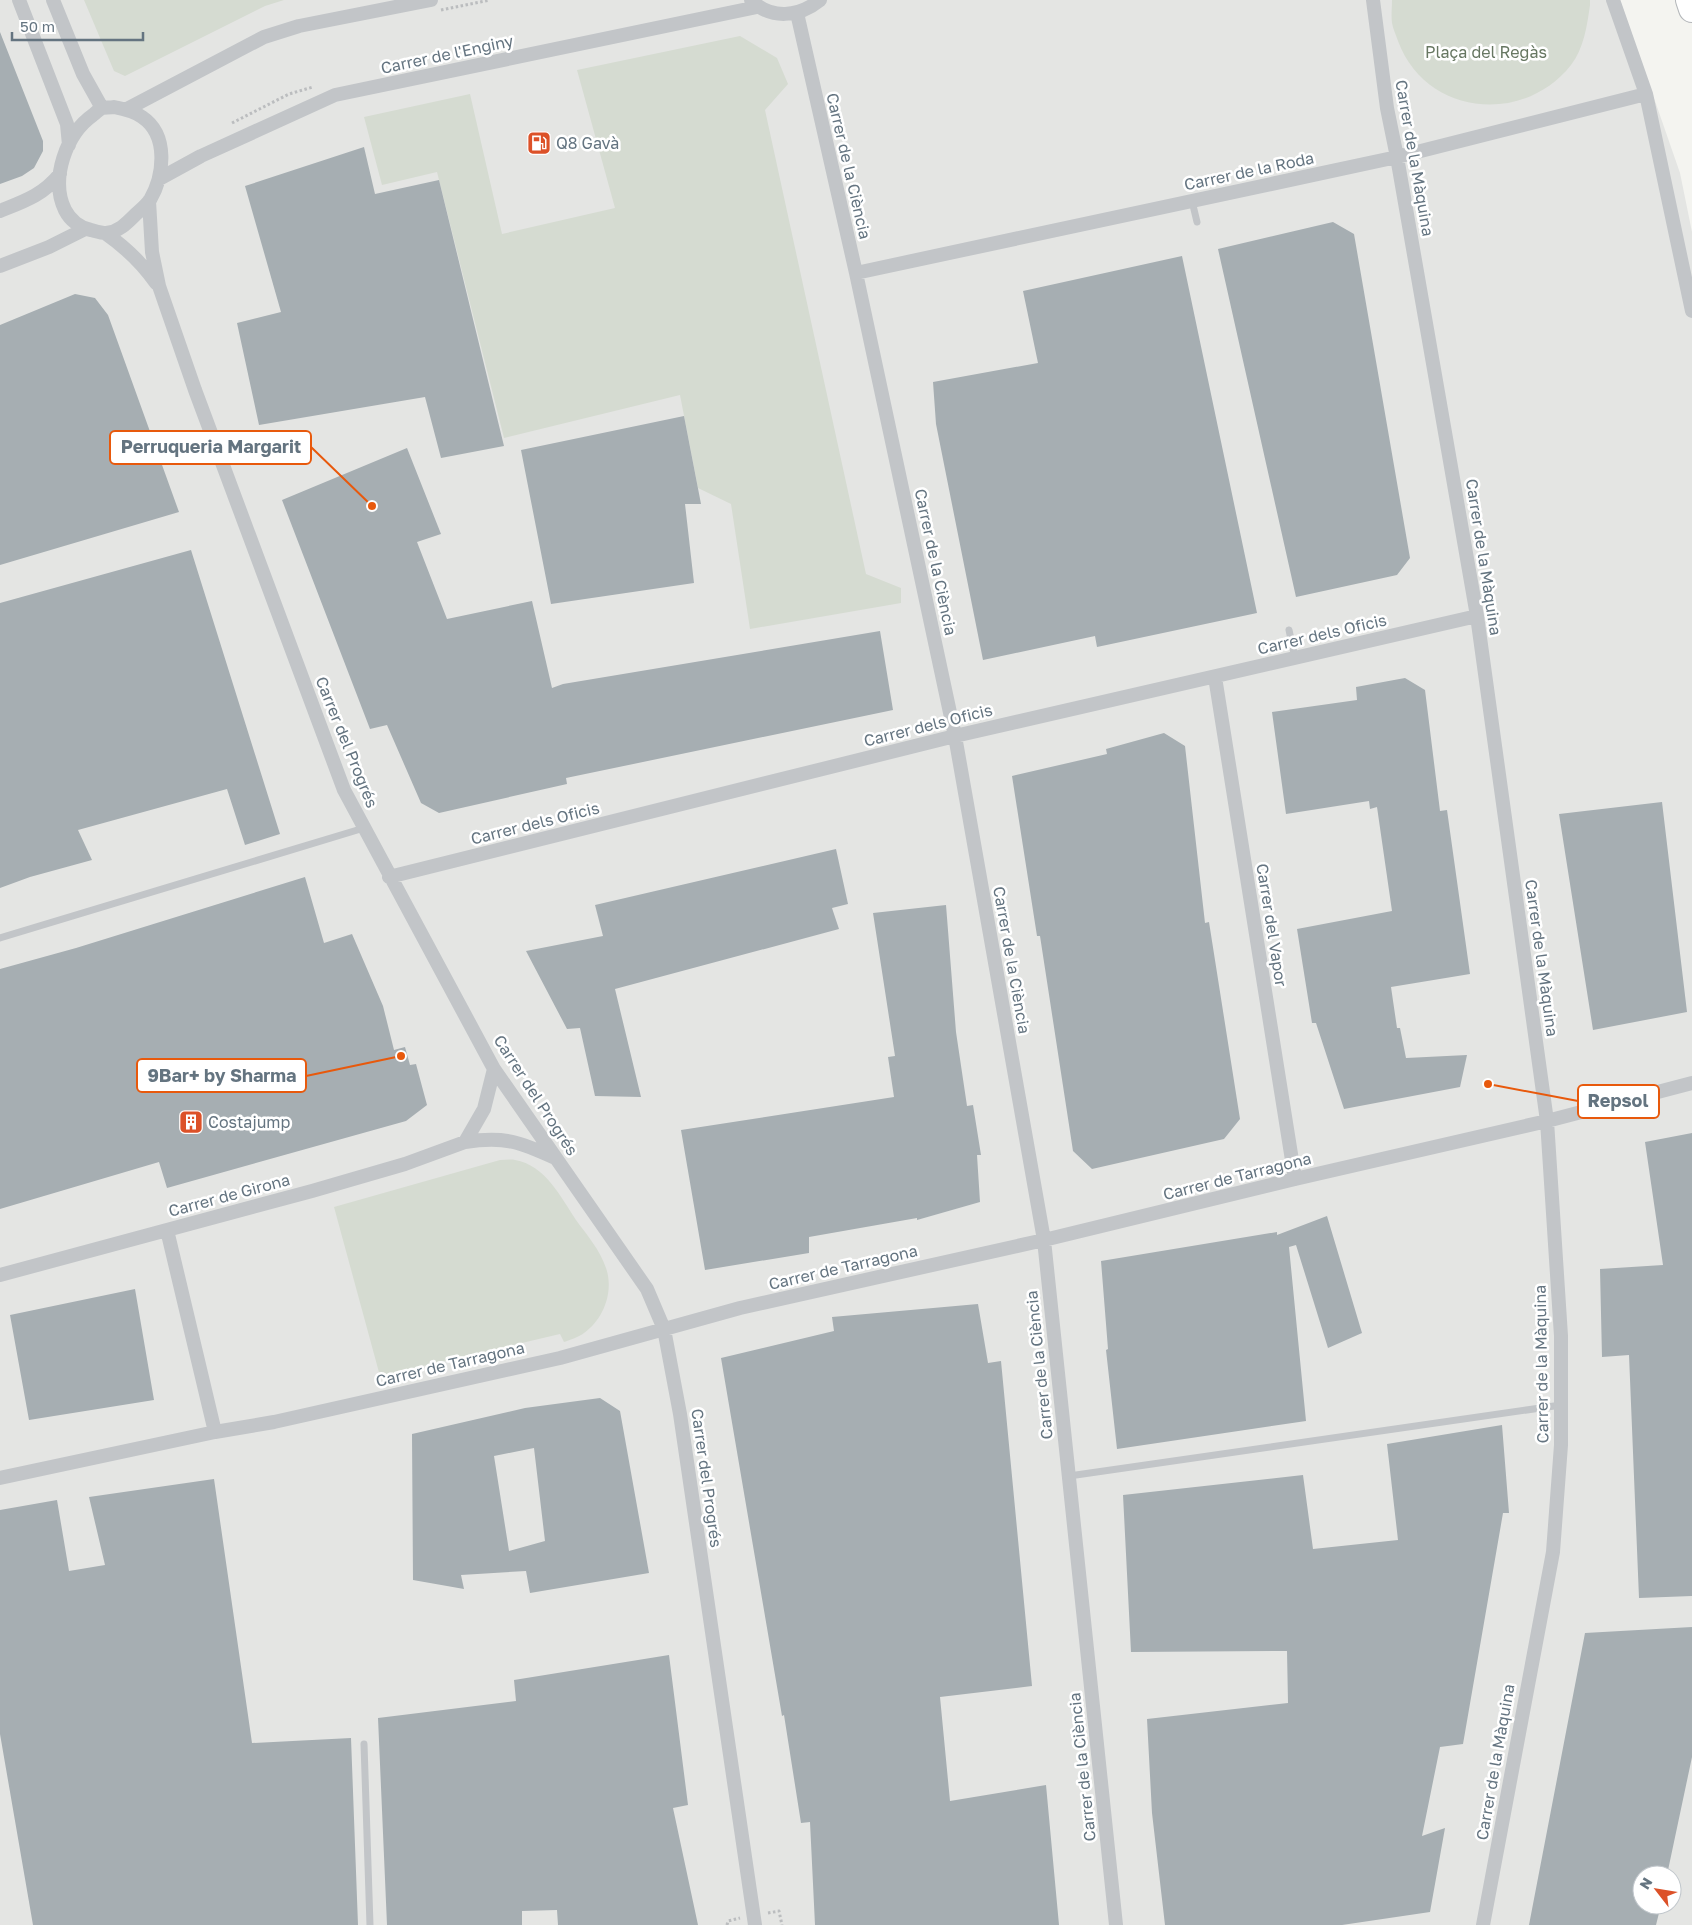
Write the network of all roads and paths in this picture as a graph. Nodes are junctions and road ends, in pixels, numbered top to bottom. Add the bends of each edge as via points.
1 (19, 0) edge
2 (53, 0) edge
3 (490, 0) edge
4 (820, 0) edge
5 (1373, 0) edge
6 (1612, 0) edge
7 (1690, 0) edge
8 (754, 3) edge
9 (432, 6) edge
10 (1692, 10) edge
11 (797, 13) junction
12 (1646, 94) junction
13 (102, 108) junction
14 (127, 110) junction
15 (69, 144) junction
16 (1398, 156) junction
17 (60, 174) junction
18 (159, 179) junction
19 (1192, 200) junction
20 (149, 201) junction
21 (0, 211) edge
22 (1197, 222) dead end
23 (85, 229) junction
24 (105, 233) junction
25 (0, 266) edge
26 (856, 273) junction
27 (159, 286) junction
28 (1692, 311) edge
29 (1476, 616) junction
30 (1289, 630) dead end
31 (1295, 658) junction
32 (1215, 677) junction
33 (955, 736) junction
34 (364, 828) junction
35 (389, 877) junction
36 (0, 938) edge
37 (494, 1070) junction
38 (1692, 1083) edge
39 (1547, 1121) junction
40 (465, 1142) junction
41 (557, 1159) junction
42 (1295, 1179) junction
43 (167, 1230) junction
44 (1044, 1240) junction
45 (0, 1274) edge
46 (664, 1329) junction
47 (1561, 1405) junction
48 (215, 1432) junction
49 (1069, 1476) junction
50 (0, 1478) edge
51 (364, 1744) dead end
52 (766, 1914) dead end
53 (742, 1918) dead end
54 (370, 1925) edge
55 (728, 1925) edge
56 (755, 1925) edge
57 (782, 1925) edge
58 (1116, 1925) edge
59 (1483, 1925) edge

1 - 15 street via 67,124
2 - 13 street via 83,74
3 - 9 path
4 - 11 street
5 - 16 street, Carrer de la Màquina via 1387,108
6 - 12 street
7 - 10 highway
8 - 11 street via 774,13
8 - 18 street, Carrer de l'Enginy via 335,95 200,156
9 - 14 street via 299,26 264,37
11 - 26 street, Carrer de la Ciència
12 - 16 street, Carrer de la Roda
12 - 28 street
13 - 14 street
13 - 15 street via 88,118
14 - 18 street via 143,117 160,142
15 - 17 street
16 - 19 street, Carrer de la Roda
16 - 29 street, Carrer de la Màquina
17 - 21 street via 50,186
17 - 23 street via 60,195 65,210 71,220
18 - 20 street
19 - 22 lane
19 - 26 street, Carrer de la Roda
20 - 24 street via 118,230
20 - 27 street, Carrer del Progrés via 152,252
23 - 24 street
23 - 25 street
24 - 27 street, Carrer del Progrés via 128,251
26 - 33 street, Carrer de la Ciència
27 - 34 street, Carrer del Progrés via 341,781
29 - 31 street, Carrer dels Oficis
29 - 39 street, Carrer de la Màquina
30 - 31 lane
31 - 32 street, Carrer dels Oficis
32 - 33 street, Carrer dels Oficis
32 - 42 street, Carrer del Vapor
33 - 35 street, Carrer dels Oficis
33 - 44 street, Carrer de la Ciència
34 - 35 street, Carrer del Progrés
34 - 36 lane
35 - 37 street, Carrer del Progrés
37 - 40 street via 484,1109
37 - 41 street, Carrer del Progrés
38 - 39 street, Carrer de Tarragona
39 - 42 street, Carrer de Tarragona
39 - 47 street, Carrer de la Màquina via 1561,1336
40 - 41 street, Carrer de Girona via 497,1139 516,1142
40 - 43 street, Carrer de Girona via 405,1164
41 - 46 street, Carrer del Progrés via 648,1289
42 - 44 street, Carrer de Tarragona
43 - 45 street, Carrer de Girona
43 - 48 street
44 - 46 street, Carrer de Tarragona via 740,1308
44 - 49 street, Carrer de la Ciència
46 - 48 street, Carrer de Tarragona via 550,1360 274,1422
46 - 56 street, Carrer del Progrés
47 - 49 lane
47 - 59 street, Carrer de la Màquina via 1553,1552
48 - 50 street, Carrer de Tarragona
49 - 58 street, Carrer de la Ciència
51 - 54 lane
52 - 57 path via 779,1911
53 - 55 path via 728,1921

